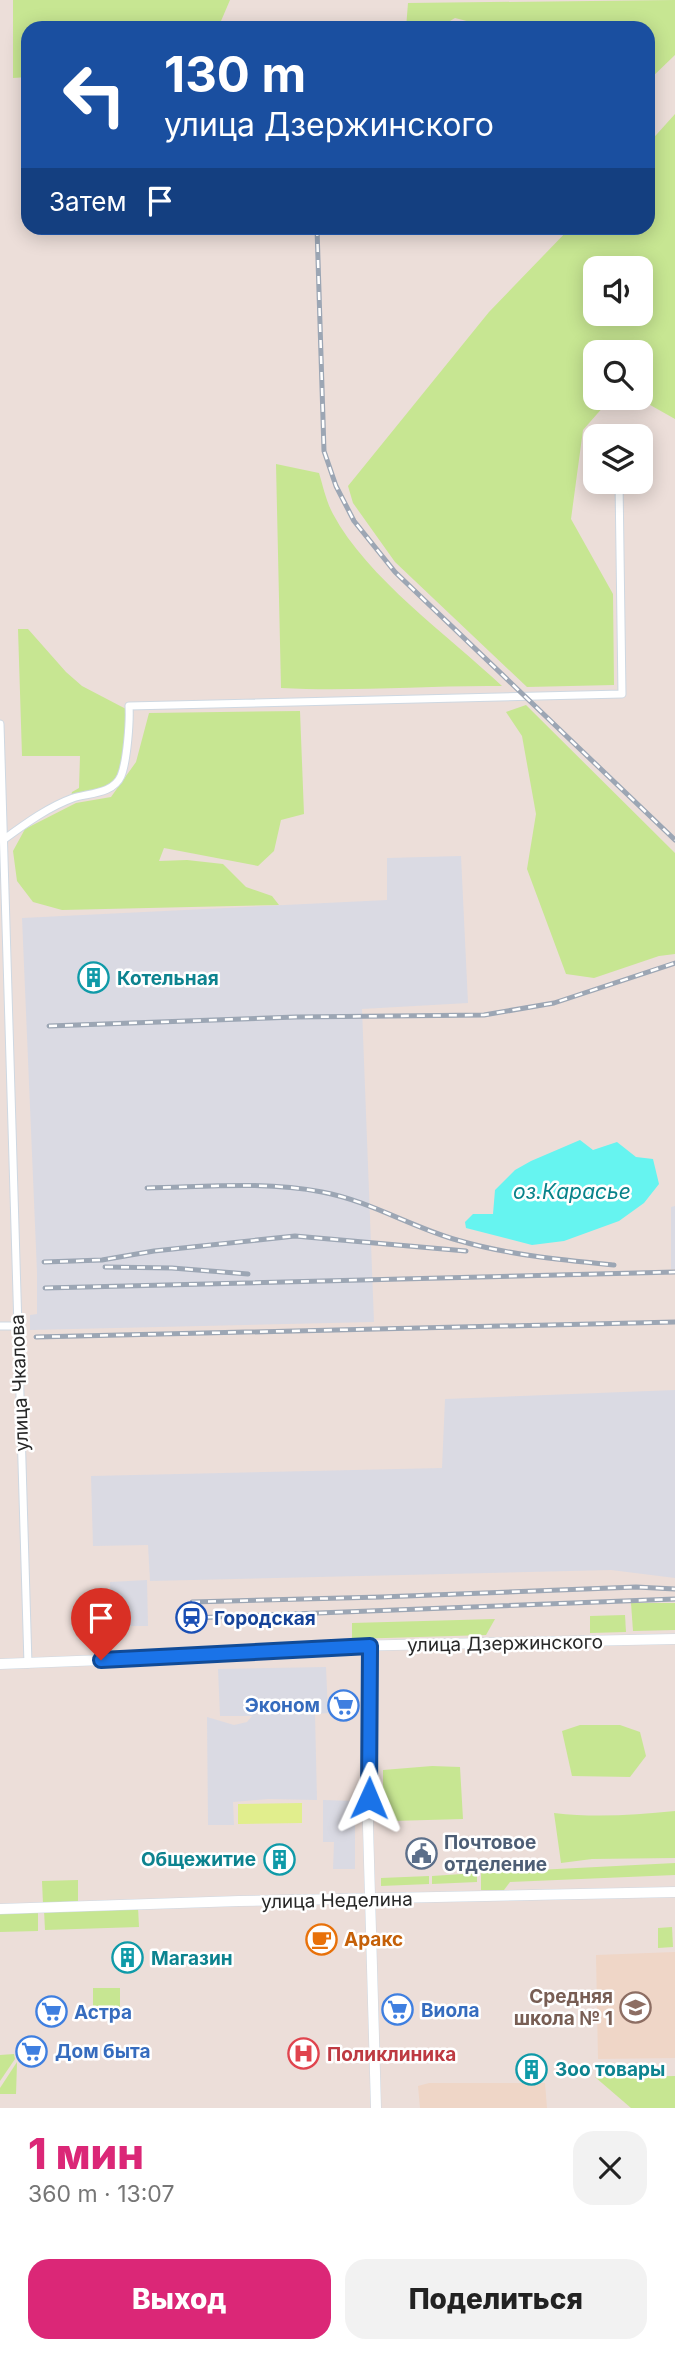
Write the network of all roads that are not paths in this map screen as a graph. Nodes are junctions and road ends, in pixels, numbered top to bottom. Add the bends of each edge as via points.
1 (620, 494) edge
2 (0, 724) edge
3 (3, 839) junction
4 (3, 926) edge
5 (0, 1326) edge
6 (18, 1326) junction
7 (675, 1639) edge
8 (370, 1646) junction
9 (0, 1664) edge
10 (28, 1664) junction
11 (675, 1892) edge
12 (370, 1900) junction
13 (0, 1909) edge
14 (376, 2108) edge

1 - 3 street via 622,694 129,706 121,777 109,789 72,799
2 - 3 street, улица Чкалова
3 - 4 street, улица Чкалова
4 - 6 street, улица Чкалова
5 - 6 street
6 - 10 street, улица Чкалова
7 - 8 street, улица Дзержинского
8 - 10 street, улица Дзержинского
8 - 12 street
9 - 10 street, улица Дзержинского
11 - 12 street, улица Неделина
12 - 13 street, улица Неделина
12 - 14 street

